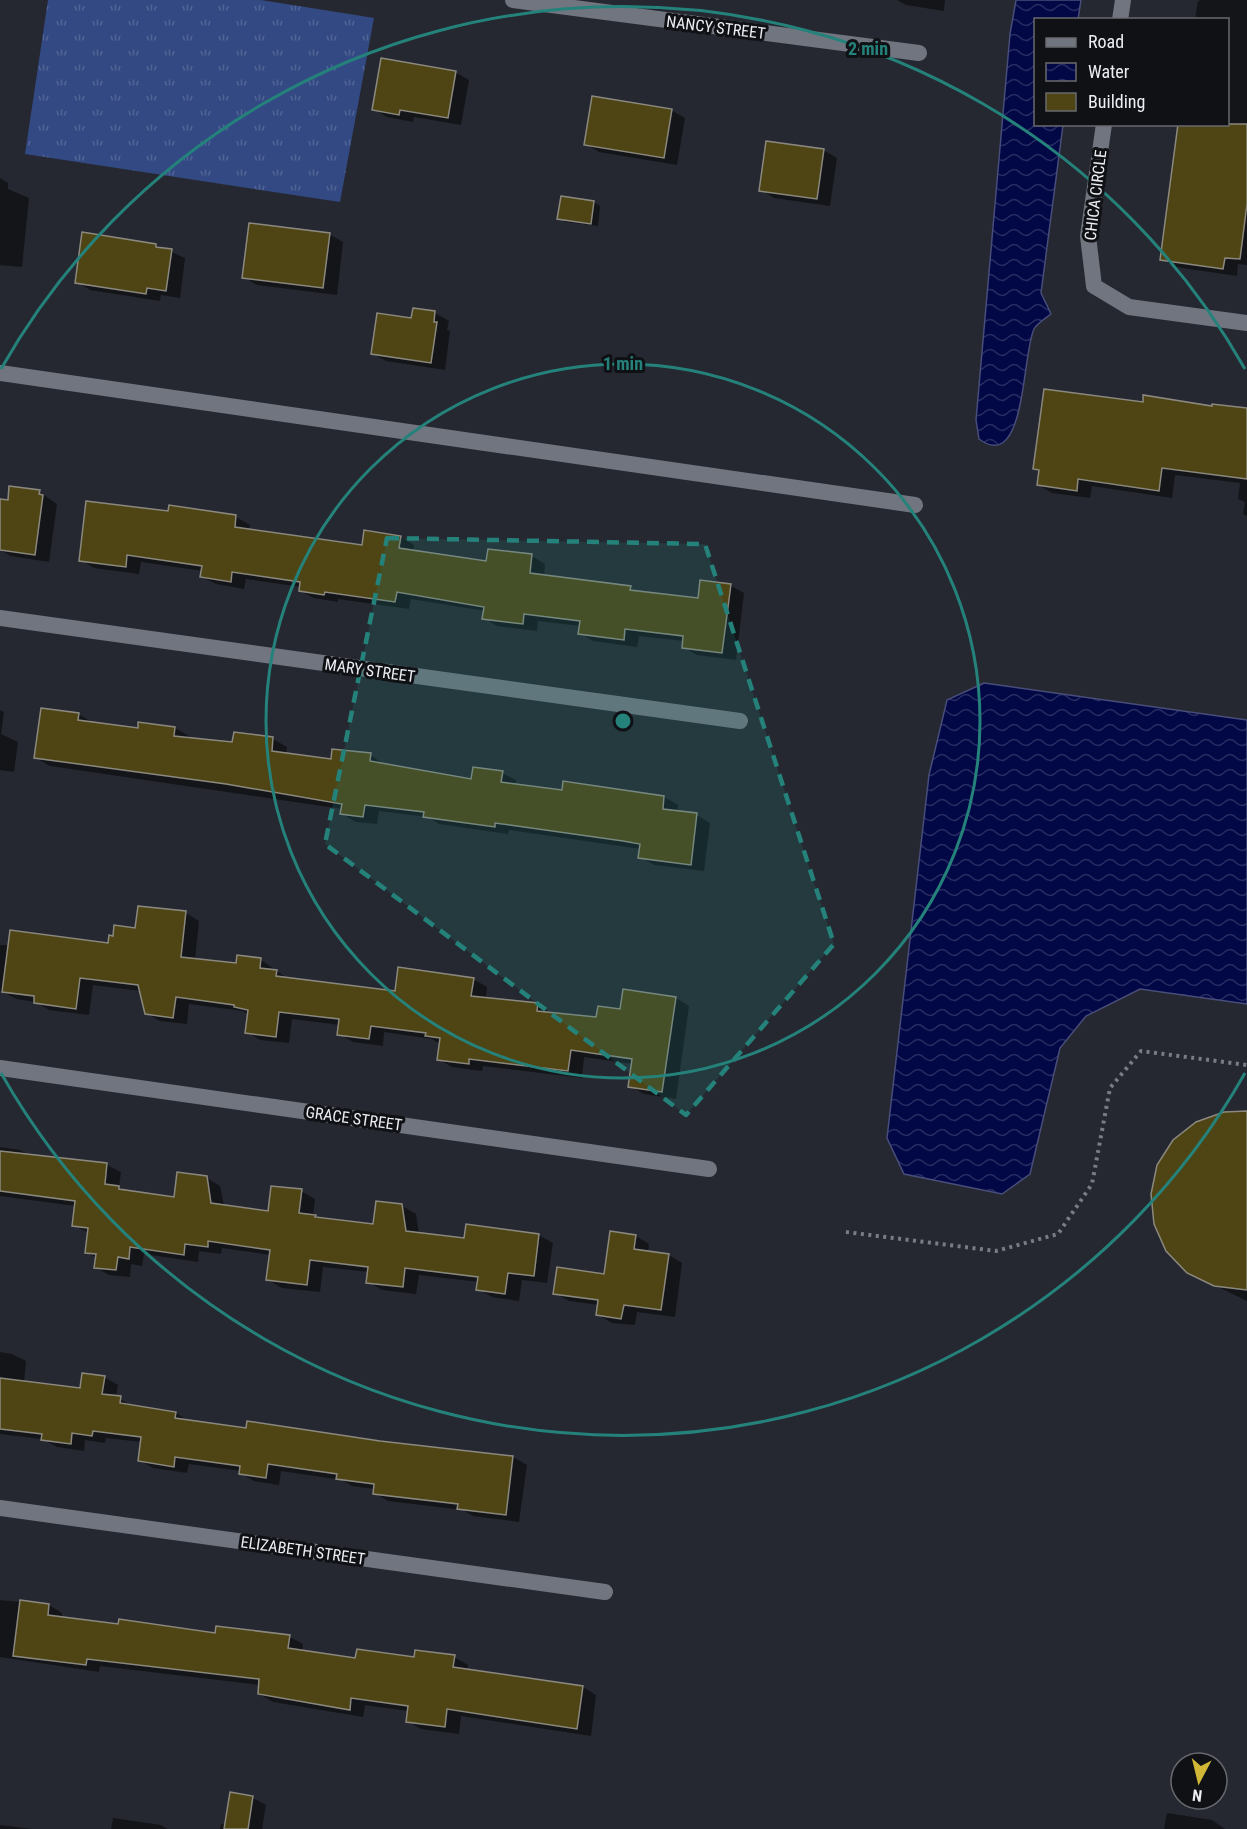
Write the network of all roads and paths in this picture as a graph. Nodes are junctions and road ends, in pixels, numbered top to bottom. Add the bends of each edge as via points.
1 (514, 0) edge
2 (1123, 0) edge
3 (1120, 18) edge
4 (919, 53) dead end
5 (1104, 126) edge
6 (1247, 323) edge
7 (0, 373) edge
8 (915, 505) dead end
9 (0, 618) edge
10 (740, 721) dead end
11 (1247, 1065) edge
12 (0, 1068) edge
13 (709, 1169) dead end
14 (846, 1232) dead end
15 (0, 1508) edge
16 (605, 1592) dead end

1 - 4 street, NANCY STREET
2 - 3 street
5 - 6 street, CHICA CIRCLE via 1088,236 1094,286 1129,307
7 - 8 street
9 - 10 street, MARY STREET
11 - 14 path via 1141,1051 1110,1088 1092,1184 1058,1234 996,1251
12 - 13 street, GRACE STREET
15 - 16 street, ELIZABETH STREET

